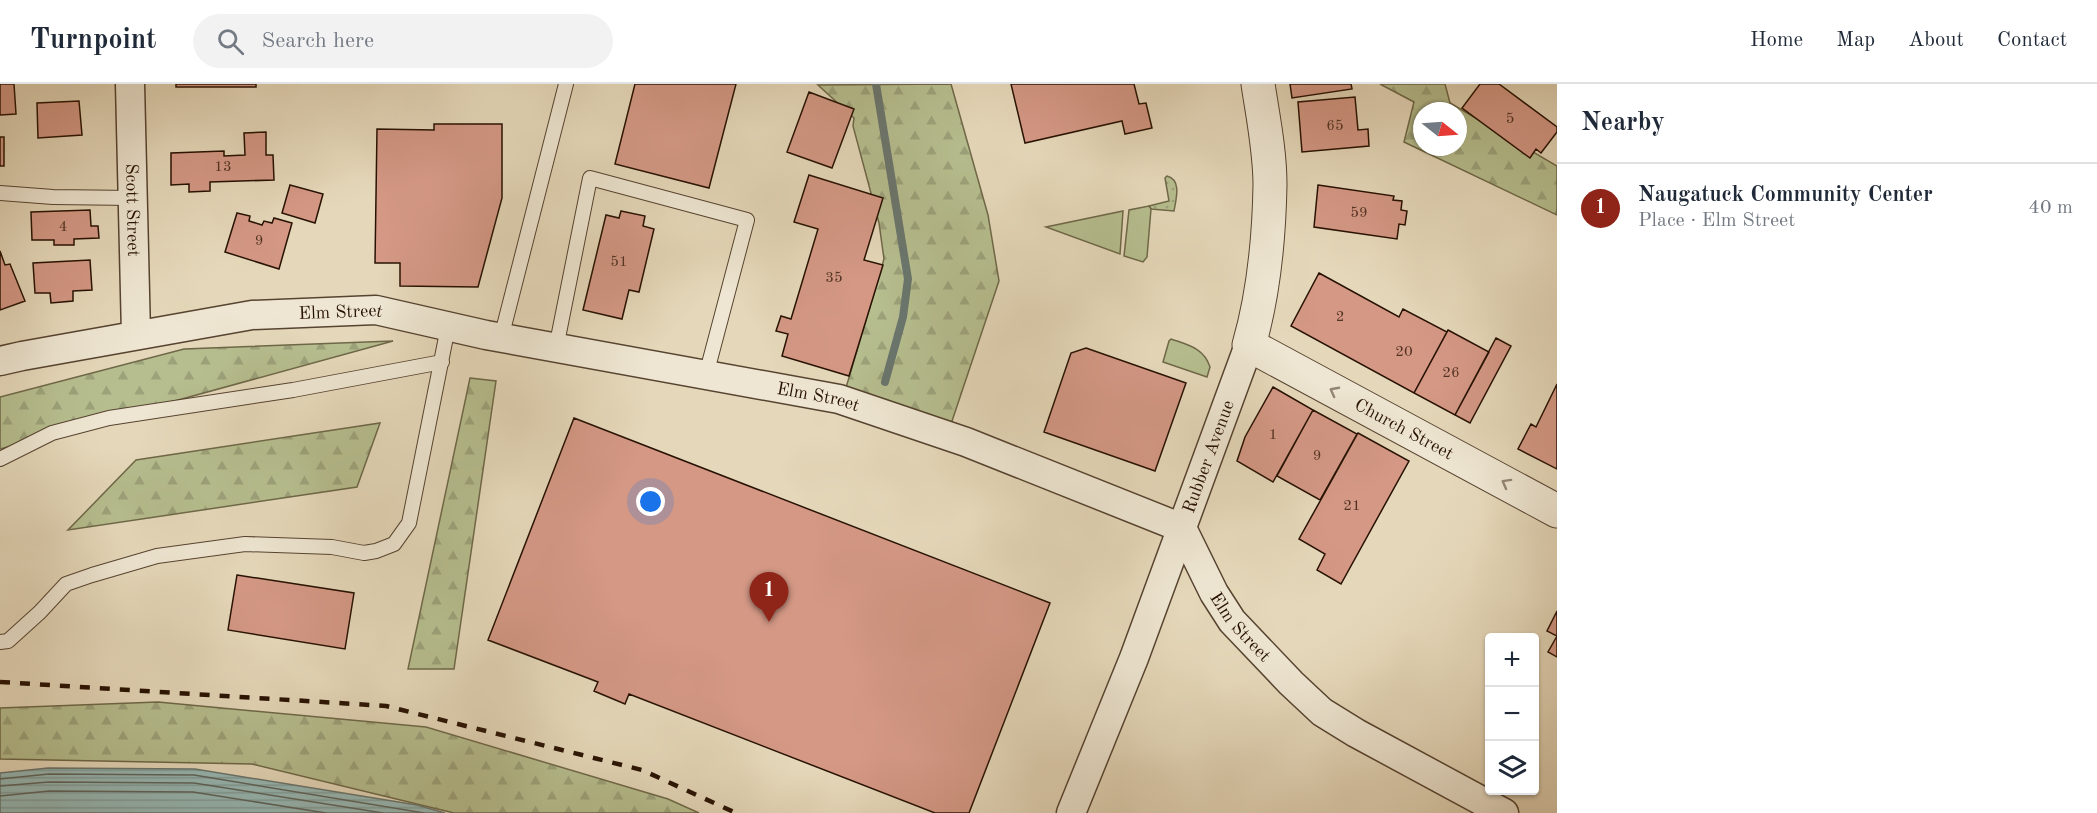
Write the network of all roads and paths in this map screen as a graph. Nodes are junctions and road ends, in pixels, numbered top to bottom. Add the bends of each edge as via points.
1 (130, 84) edge
2 (566, 84) edge
3 (1258, 84) edge
4 (0, 193) edge
5 (133, 198) junction
6 (448, 327) junction
7 (136, 335) junction
8 (501, 338) junction
9 (1249, 345) junction
10 (556, 348) junction
11 (0, 362) edge
12 (441, 362) junction
13 (706, 375) junction
14 (0, 459) edge
15 (1557, 511) edge
16 (1182, 528) junction
17 (0, 642) edge
18 (1071, 813) edge
19 (1504, 813) edge

1 - 5 street, Scott Street
2 - 8 lane
3 - 9 street, Rubber Avenue via 1270,184 1263,290
4 - 5 lane
5 - 7 street, Scott Street
6 - 7 street, Elm Street via 376,310 252,315
6 - 8 street, Elm Street
6 - 12 lane
7 - 11 street, Elm Street
8 - 10 street, Elm Street
15 -> 9 street, Church Street
9 - 16 street, Rubber Avenue
10 - 13 street, Elm Street
10 - 13 lane via 590,178 747,220
12 - 14 lane via 109,418 52,433
12 - 17 lane via 409,523 394,544 364,553 333,547 245,544 157,556 66,584 8,641
13 - 16 street, Elm Street via 839,399 966,442
16 - 18 street, Rubber Avenue
16 - 19 street, Elm Street via 1232,621 1322,712

